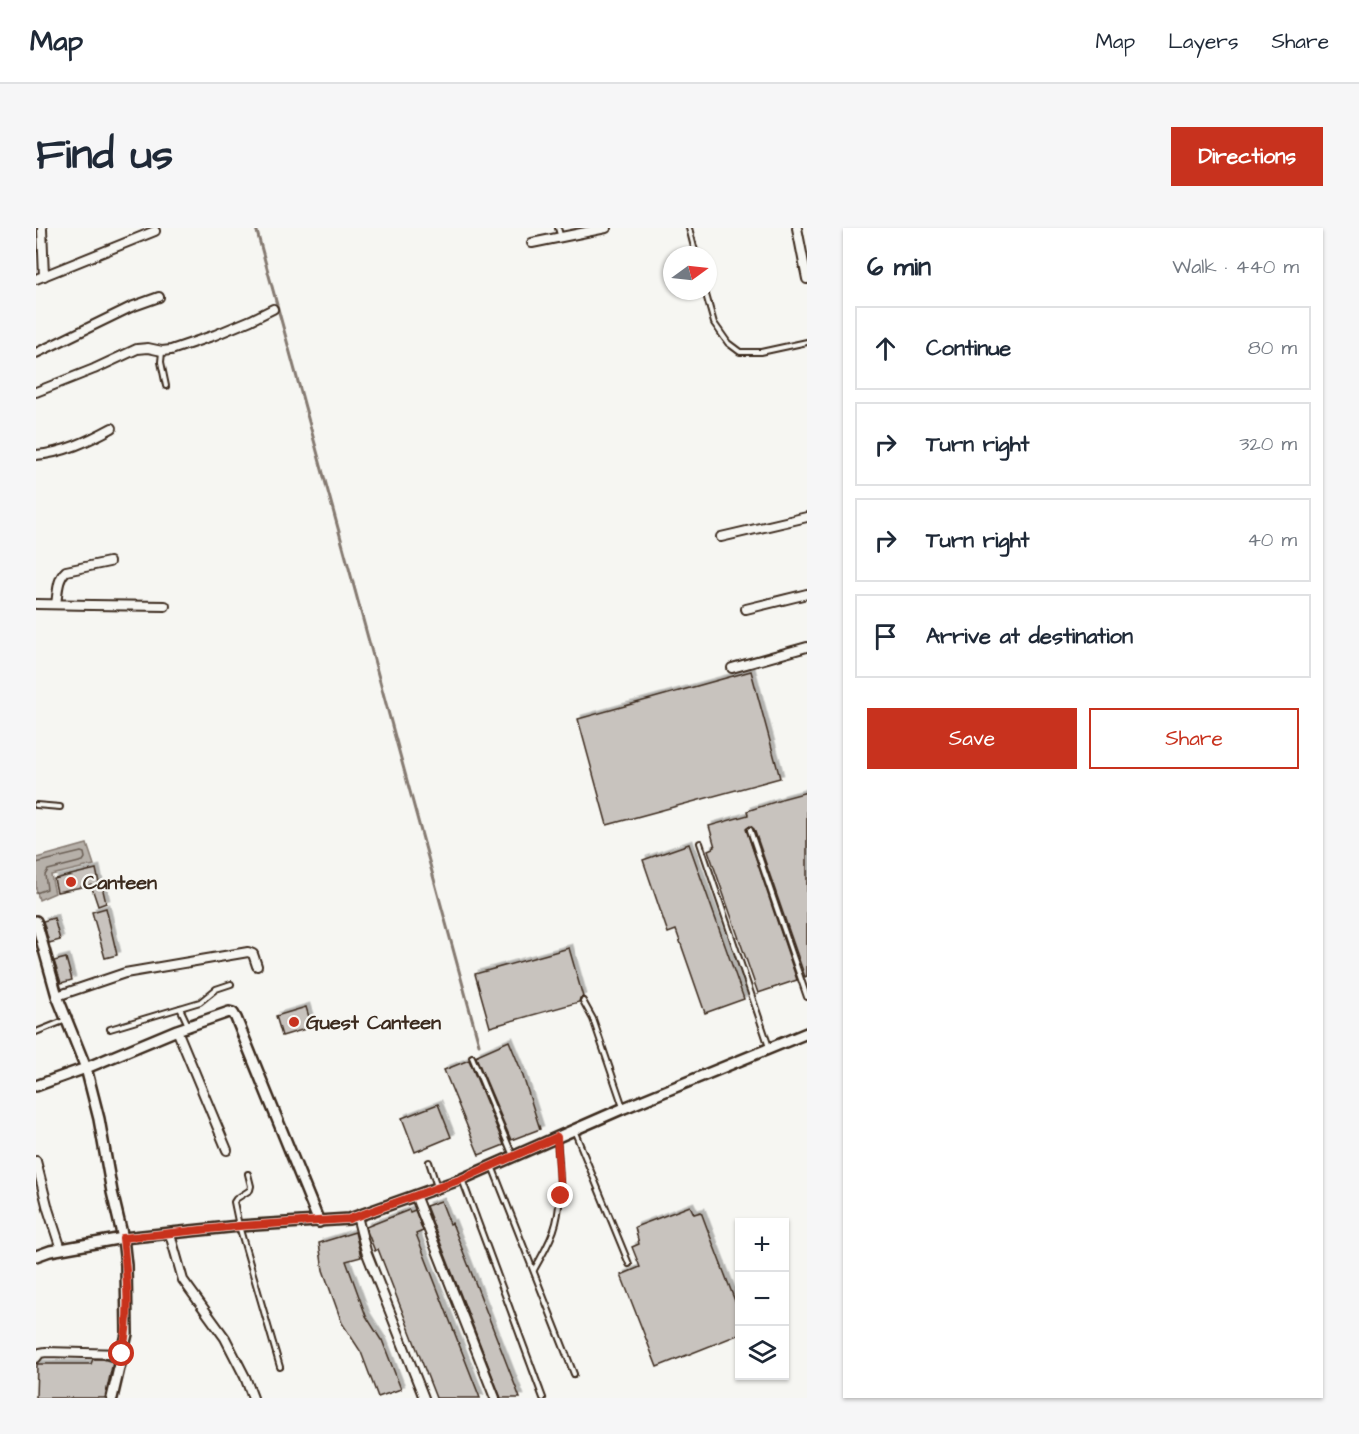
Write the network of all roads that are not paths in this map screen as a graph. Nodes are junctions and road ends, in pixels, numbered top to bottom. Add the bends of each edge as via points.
1 (558, 228) edge
2 (606, 228) edge
3 (689, 228) edge
4 (797, 228) edge
5 (42, 229) edge
6 (590, 230) edge
7 (155, 231) dead end
8 (561, 238) junction
9 (532, 243) dead end
10 (694, 246) edge
11 (40, 278) edge
12 (807, 279) edge
13 (159, 297) dead end
14 (708, 300) edge
15 (273, 309) dead end
16 (807, 342) edge
17 (162, 351) junction
18 (36, 352) edge
19 (166, 386) dead end
20 (36, 392) edge
21 (112, 428) dead end
22 (36, 455) edge
23 (807, 517) edge
24 (720, 537) dead end
25 (109, 562) dead end
26 (807, 594) edge
27 (36, 603) edge
28 (56, 604) junction
29 (165, 606) dead end
30 (746, 609) dead end
31 (807, 647) edge
32 (732, 668) dead end
33 (36, 805) edge
34 (60, 807) dead end
35 (750, 830) dead end
36 (700, 843) dead end
37 (36, 921) edge
38 (257, 966) dead end
39 (231, 984) dead end
40 (57, 996) junction
41 (807, 997) edge
42 (583, 1001) dead end
43 (180, 1008) junction
44 (67, 1019) junction
45 (188, 1026) junction
46 (110, 1029) dead end
47 (177, 1030) junction
48 (36, 1032) edge
49 (807, 1033) edge
50 (769, 1048) junction
51 (472, 1057) dead end
52 (86, 1068) junction
53 (36, 1086) edge
54 (624, 1108) junction
55 (574, 1130) junction
56 (557, 1137) junction
57 (228, 1150) dead end
58 (513, 1156) junction
59 (36, 1161) edge
60 (429, 1162) dead end
61 (492, 1166) junction
62 (248, 1174) dead end
63 (462, 1179) junction
64 (437, 1187) junction
65 (415, 1195) junction
66 (357, 1216) junction
67 (319, 1222) junction
68 (239, 1226) junction
69 (170, 1234) junction
70 (123, 1238) junction
71 (61, 1249) junction
72 (36, 1256) edge
73 (629, 1264) dead end
74 (534, 1270) junction
75 (122, 1354) junction
76 (36, 1358) edge
77 (280, 1367) dead end
78 (574, 1374) dead end
79 (112, 1398) edge
80 (253, 1398) edge
81 (424, 1398) edge
82 (495, 1398) edge
83 (543, 1398) edge

1 - 8 lane
2 - 6 street
3 - 10 lane
4 - 12 street
5 - 11 street
6 - 8 street
7 - 11 street
8 - 9 street
13 - 18 street via 131,306
14 - 16 lane via 714,323 740,352 761,352
15 - 17 street via 215,335
17 - 19 lane
17 - 20 street via 137,349
21 - 22 street via 74,447
23 - 24 street
25 - 28 street via 66,571 59,581
26 - 30 street
27 - 28 street
28 - 29 street
31 - 32 street
33 - 34 lane
35 - 41 lane
36 - 50 lane
37 - 40 street
38 - 40 street via 251,953 239,953 125,973
39 - 43 lane via 216,989 200,1002
40 - 44 street
42 - 54 lane
43 - 45 lane
43 - 46 lane
44 - 48 lane
44 - 52 street
45 - 47 street
45 - 67 street via 233,1013
47 - 52 street
47 - 57 street
49 - 50 street
50 - 54 street
51 - 58 lane
52 - 53 street
52 - 70 street
54 - 55 street
55 - 56 street
55 - 73 lane
56 - 58 street
56 - 74 lane via 561,1196 556,1223
58 - 61 street
59 - 71 street
60 - 64 lane
61 - 63 street
61 - 74 lane
62 - 68 lane via 250,1190 234,1202
63 - 64 street
63 - 83 lane
64 - 65 street
65 - 66 street
65 - 82 street
66 - 67 street
66 - 81 street via 366,1251
67 - 68 street
68 - 69 street
68 - 77 lane
69 - 70 street
69 - 80 street via 183,1280 225,1338
70 - 71 street
70 - 75 street via 127,1334
71 - 72 street
74 - 78 lane
75 - 76 street via 46,1352
75 - 79 street

